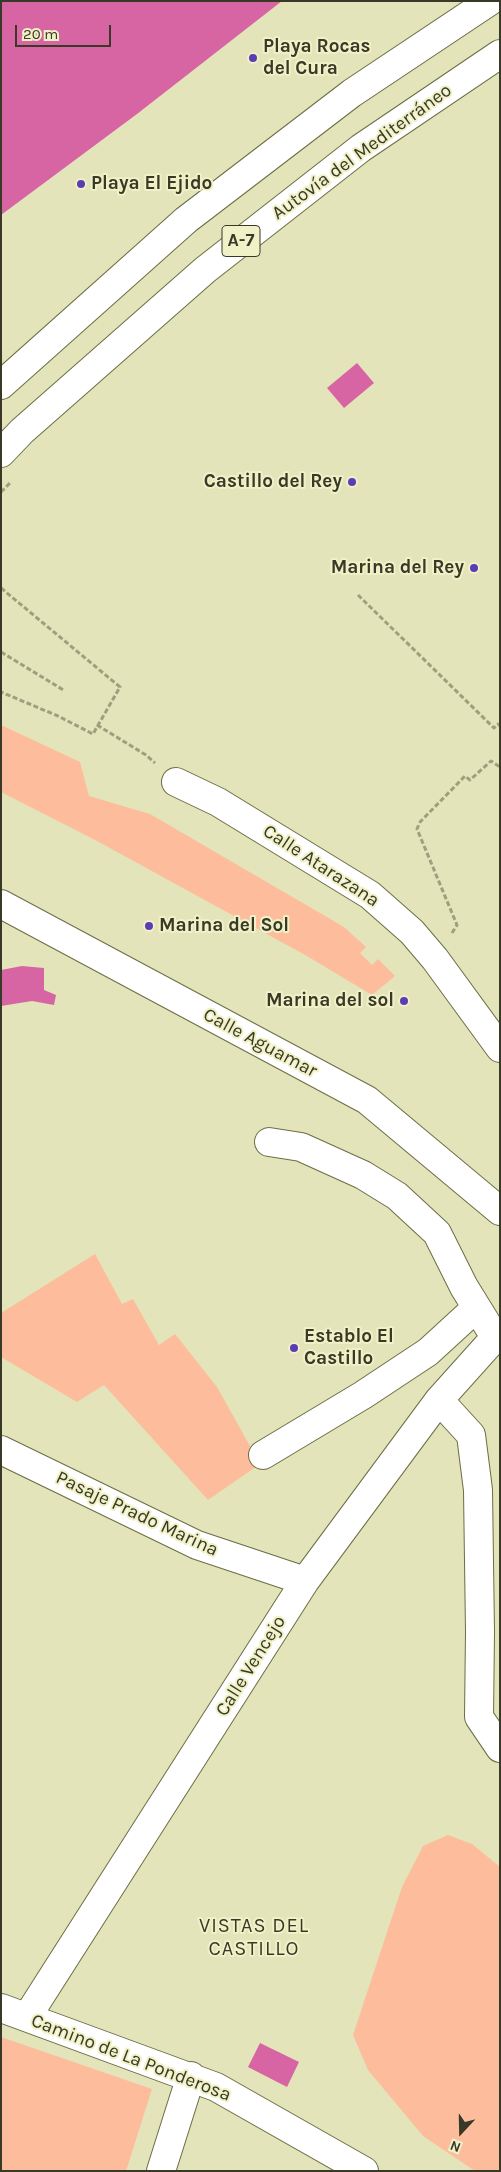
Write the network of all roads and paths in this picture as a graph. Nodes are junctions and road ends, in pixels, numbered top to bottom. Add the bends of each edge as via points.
1 (490, 1) edge
2 (500, 54) edge
3 (1, 385) edge
4 (1, 453) edge
5 (1, 588) edge
6 (358, 595) dead end
7 (1, 652) edge
8 (65, 691) dead end
9 (1, 692) edge
10 (97, 725) junction
11 (500, 726) edge
12 (146, 755) dead end
13 (500, 767) edge
14 (176, 782) dead end
15 (1, 904) edge
16 (457, 925) dead end
17 (500, 1048) edge
18 (269, 1142) dead end
19 (500, 1211) edge
20 (476, 1308) junction
21 (497, 1335) edge
22 (439, 1400) junction
23 (1, 1450) edge
24 (263, 1455) dead end
25 (305, 1581) junction
26 (500, 1748) edge
27 (1, 2008) edge
28 (28, 2017) junction
29 (191, 2076) junction
30 (161, 2171) edge
31 (364, 2171) edge

1 - 3 main road, A-7 via 352,94 186,220
2 - 4 main road, Autovía del Mediterráneo / A-7 via 361,148 205,270
5 - 10 path via 120,687
6 - 11 path via 494,728 498,724
7 - 8 path
9 - 10 path via 93,734
10 - 12 path
13 - 16 path via 490,761 470,780 466,776 420,822 417,829
14 - 17 main road, Calle Atarazana via 218,802 370,895 412,932
15 - 19 main road, Calle Aguamar via 367,1100
18 - 20 main road via 300,1146 363,1175 397,1196 437,1233
20 - 21 main road
20 - 24 main road via 428,1352
21 - 22 main road, Calle Vencejo
22 - 25 main road, Calle Vencejo
22 - 26 main road via 471,1435 478,1490 479,1717
23 - 25 main road, Pasaje Prado Marina via 197,1545
25 - 28 main road, Calle Vencejo
27 - 28 main road, Camino de La Ponderosa
28 - 29 main road, Camino de La Ponderosa
29 - 30 main road
29 - 31 main road, Camino de La Ponderosa

